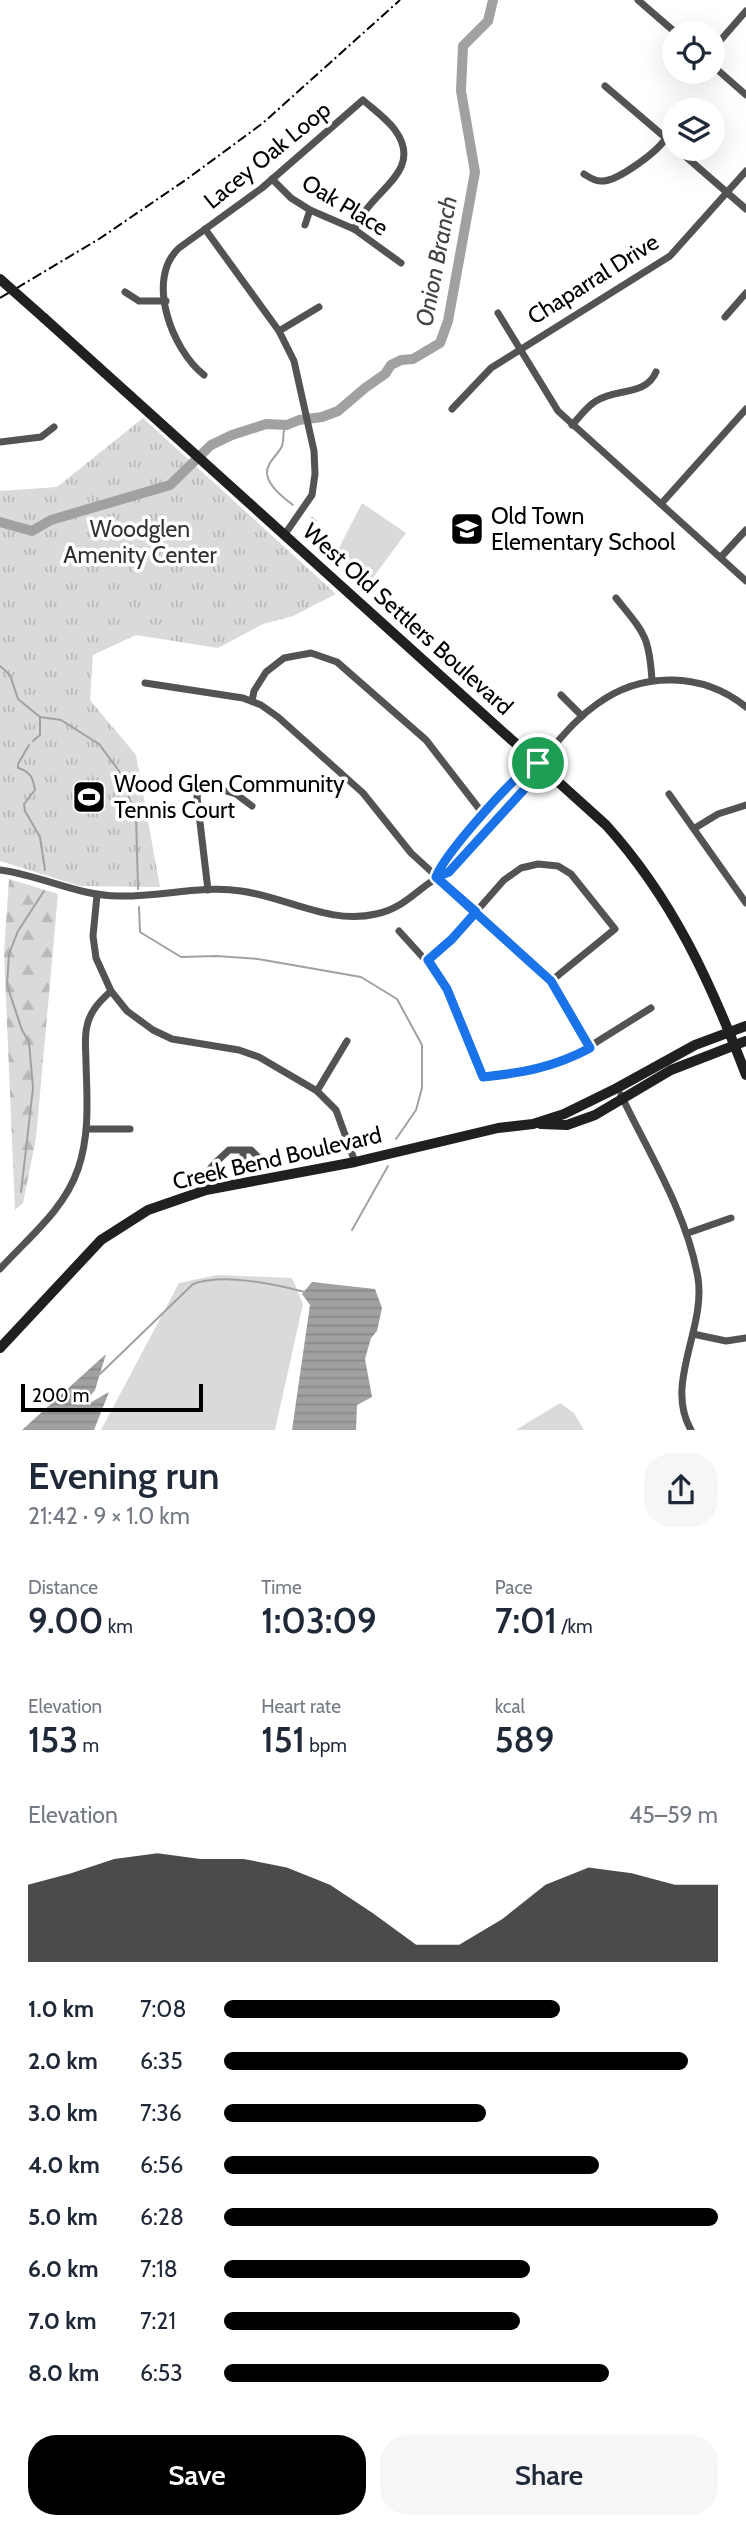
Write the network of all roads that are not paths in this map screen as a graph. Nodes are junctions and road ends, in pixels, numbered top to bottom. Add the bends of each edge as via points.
1 (638, 0) edge
2 (746, 11) edge
3 (662, 21) edge
4 (725, 35) edge
5 (725, 76) edge
6 (605, 86) dead end
7 (746, 95) edge
8 (662, 135) edge
9 (662, 142) edge
10 (692, 161) edge
11 (746, 171) edge
12 (584, 174) dead end
13 (272, 178) junction
14 (727, 192) junction
15 (746, 209) edge
16 (310, 210) junction
17 (305, 225) dead end
18 (205, 229) junction
19 (355, 229) junction
20 (401, 263) dead end
21 (0, 279) edge
22 (125, 292) dead end
23 (746, 293) edge
24 (166, 301) junction
25 (319, 307) dead end
26 (498, 313) dead end
27 (725, 317) dead end
28 (279, 331) junction
29 (519, 348) junction
30 (656, 372) dead end
31 (204, 375) dead end
32 (452, 409) dead end
33 (746, 409) edge
34 (572, 425) junction
35 (54, 427) dead end
36 (0, 442) edge
37 (661, 505) junction
38 (746, 530) edge
39 (285, 534) junction
40 (721, 558) junction
41 (746, 581) edge
42 (616, 598) dead end
43 (652, 680) junction
44 (145, 683) dead end
45 (561, 695) dead end
46 (251, 701) junction
47 (746, 707) edge
48 (582, 716) junction
49 (538, 763) junction
50 (669, 793) dead end
51 (746, 805) edge
52 (252, 806) dead end
53 (484, 815) junction
54 (494, 822) junction
55 (695, 828) junction
56 (0, 870) edge
57 (436, 877) junction
58 (208, 890) junction
59 (97, 895) junction
60 (746, 903) edge
61 (476, 912) junction
62 (399, 930) dead end
63 (428, 960) junction
64 (551, 981) junction
65 (111, 991) junction
66 (651, 1008) dead end
67 (746, 1026) edge
68 (729, 1032) junction
69 (347, 1041) dead end
70 (746, 1041) edge
71 (735, 1046) junction
72 (590, 1048) junction
73 (746, 1075) edge
74 (617, 1088) junction
75 (317, 1091) junction
76 (623, 1100) junction
77 (533, 1124) junction
78 (87, 1129) junction
79 (130, 1129) dead end
80 (243, 1150) dead end
81 (355, 1161) junction
82 (206, 1190) junction
83 (731, 1218) dead end
84 (688, 1233) junction
85 (0, 1269) edge
86 (693, 1334) junction
87 (746, 1338) edge
88 (0, 1348) edge
89 (691, 1430) edge

1 - 3 street
2 - 4 street
5 - 7 street
6 - 8 street
9 - 12 street via 649,156 611,179 601,181
10 - 14 street
11 - 14 street, Chaparral Drive
13 - 16 street, Oak Place
13 - 18 street, Lacey Oak Loop
13 - 19 street, Lacey Oak Loop via 363,100 395,130 404,159 399,173 366,209
14 - 15 street
14 - 29 street, Chaparral Drive via 663,262
16 - 17 street
16 - 19 street, Oak Place
18 - 24 street, Lacey Oak Loop via 169,259 164,274
18 - 28 street
19 - 20 street, Oak Place
21 - 39 main road, West Old Settlers Boulevard, bridge
22 - 24 street via 139,302
23 - 27 street
24 - 31 street, Lacey Oak Loop via 174,339
25 - 28 street
26 - 29 street
28 - 39 street via 294,360 315,474 312,495
29 - 32 street, Chaparral Drive via 491,368
29 - 34 street via 551,402
30 - 34 street via 643,387 596,401
33 - 37 street
34 - 37 street
35 - 36 street via 41,437
37 - 40 street
38 - 40 street
39 - 49 main road, West Old Settlers Boulevard
40 - 41 street
42 - 43 street via 648,642
43 - 47 street via 704,684
43 - 48 street via 618,692
44 - 46 street
45 - 48 street
46 - 53 street via 266,672 284,659 311,653 337,662 426,740
46 - 57 street via 278,717 363,793
48 - 49 street
49 - 53 street via 520,775
49 - 54 street via 529,784
49 - 68 main road, West Old Settlers Boulevard via 587,806 641,866 687,939
50 - 55 street
51 - 55 street
52 - 58 street via 236,794 200,783 197,797
53 - 54 street
53 - 57 street via 440,864
54 - 57 street via 449,872
55 - 60 street
56 - 59 street
57 - 58 street via 404,904 358,917 326,914 245,891
57 - 61 street
58 - 59 street
59 - 65 street via 94,947
61 - 63 street
61 - 64 street
61 - 64 street via 521,868 558,866 571,874 615,929
62 - 63 street
63 - 72 street via 447,989 483,1077 540,1069
64 - 72 street
65 - 75 street via 127,1011 153,1030 183,1042 249,1053
65 - 78 street via 98,1003 86,1026
66 - 72 street
67 - 68 main road, Creek Bend Boulevard
68 - 71 main road, West Old Settlers Boulevard
68 - 74 main road, Creek Bend Boulevard via 695,1045
69 - 75 street
70 - 71 main road, Creek Bend Boulevard
71 - 73 main road, West Old Settlers Boulevard
71 - 76 main road, Creek Bend Boulevard via 671,1070
74 - 76 street
74 - 77 main road, Creek Bend Boulevard
75 - 81 street via 336,1110
76 - 77 main road, Creek Bend Boulevard via 566,1125
76 - 84 street
77 - 81 main road, Creek Bend Boulevard
78 - 79 street
78 - 85 street via 79,1166 65,1196
80 - 82 street via 229,1150 208,1170
81 - 82 main road, Creek Bend Boulevard
82 - 88 main road, Creek Bend Boulevard via 148,1210 101,1240
83 - 84 street
84 - 86 street via 698,1280
86 - 87 street via 726,1341
86 - 89 street via 680,1402

